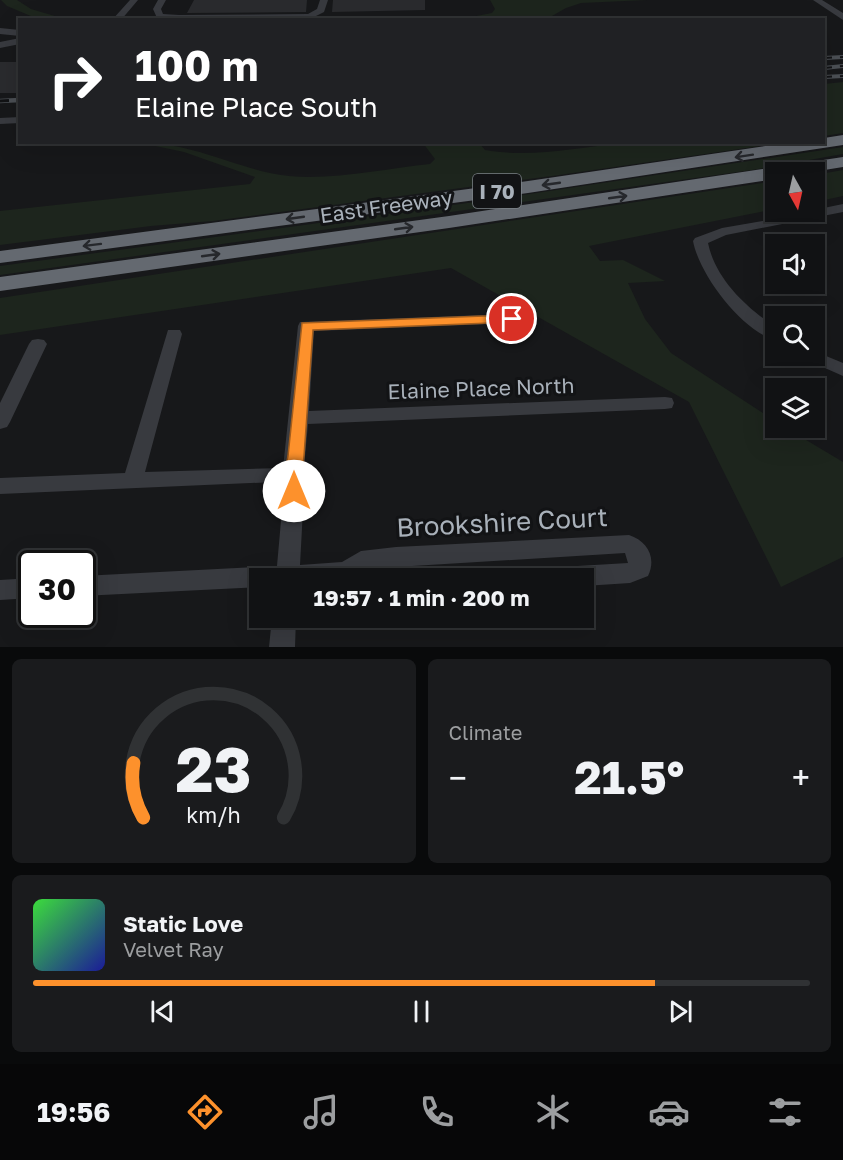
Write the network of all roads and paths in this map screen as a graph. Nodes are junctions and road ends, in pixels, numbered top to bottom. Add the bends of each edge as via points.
1 (135, 0) edge
2 (162, 0) edge
3 (324, 0) edge
4 (817, 0) edge
5 (843, 17) edge
6 (118, 18) edge
7 (0, 31) edge
8 (18, 33) edge
9 (18, 41) edge
10 (0, 45) edge
11 (18, 120) edge
12 (0, 121) edge
13 (843, 140) edge
14 (825, 143) edge
15 (817, 144) edge
16 (843, 162) edge
17 (825, 165) edge
18 (765, 176) edge
19 (843, 208) edge
20 (0, 257) edge
21 (0, 285) edge
22 (512, 319) dead end
23 (765, 327) edge
24 (174, 334) dead end
25 (38, 344) dead end
26 (825, 361) edge
27 (841, 367) edge
28 (665, 403) dead end
29 (299, 418) junction
30 (0, 422) edge
31 (288, 478) junction
32 (133, 480) junction
33 (0, 486) edge
34 (288, 568) edge
35 (356, 568) edge
36 (594, 575) edge
37 (249, 579) edge
38 (96, 585) edge
39 (18, 589) edge
40 (0, 590) edge
41 (283, 628) edge
42 (282, 647) edge

1 - 6 street
2 - 3 street via 157,14 179,18 310,16 319,13
4 - 5 street
7 - 8 street
9 - 10 street
11 - 12 street
13 -> 14 highway, East Freeway / I 70
15 -> 20 highway, East Freeway / I 70 via 573,181
16 - 17 highway
21 -> 18 highway, East Freeway / I 70
19 - 23 street via 722,232 700,241 701,252 724,290
22 - 29 street via 306,326
24 - 32 street
25 - 30 street
26 - 27 street
28 - 29 street, Elaine Place North
29 - 31 street via 294,467
31 - 32 street via 269,473
31 - 34 street via 294,483 294,491
32 - 33 street
35 - 36 street, Brookshire Court via 361,561 396,557 629,544 638,550 640,569
37 - 38 street, Brookshire Court
39 - 40 street
41 - 42 street

